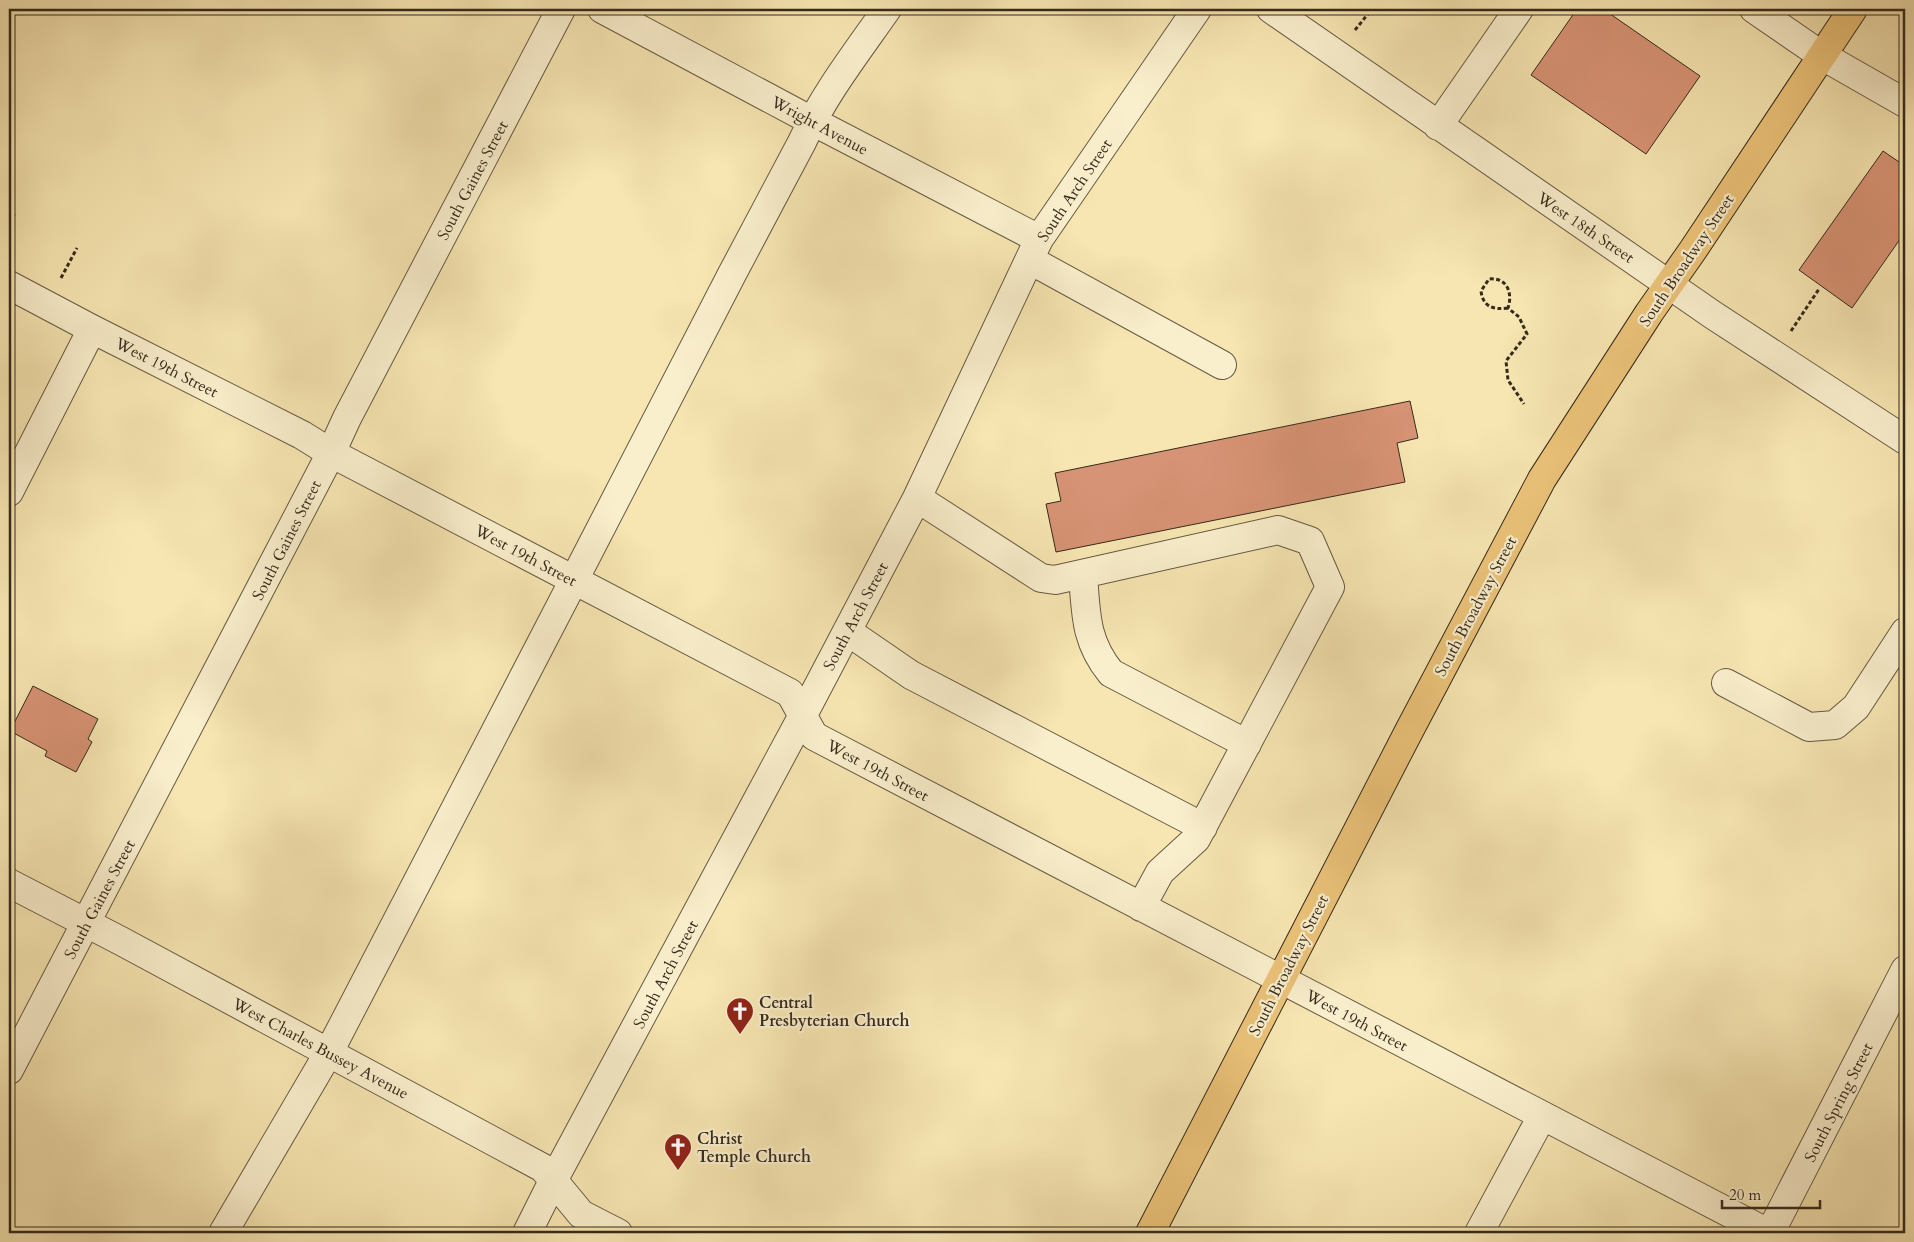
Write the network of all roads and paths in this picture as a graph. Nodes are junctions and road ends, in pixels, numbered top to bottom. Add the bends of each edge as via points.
1 (561, 9) edge
2 (602, 9) edge
3 (887, 9) edge
4 (1197, 9) edge
5 (1271, 9) edge
6 (1519, 9) edge
7 (1754, 9) edge
8 (1853, 9) edge
9 (1822, 55) junction
10 (1905, 103) edge
11 (812, 121) junction
12 (1438, 126) junction
13 (15, 213) dead end
14 (9, 223) edge
15 (1034, 250) junction
16 (1669, 284) junction
17 (9, 285) edge
18 (1818, 289) dead end
19 (1508, 308) junction
20 (92, 330) junction
21 (1775, 357) junction
22 (1222, 365) dead end
23 (1524, 404) dead end
24 (1905, 440) edge
25 (331, 453) junction
26 (9, 492) edge
27 (917, 498) junction
28 (1083, 574) junction
29 (574, 580) junction
30 (847, 631) junction
31 (1905, 632) edge
32 (1726, 683) dead end
33 (803, 715) junction
34 (1247, 744) junction
35 (1203, 827) junction
36 (9, 882) edge
37 (1141, 907) junction
38 (86, 923) junction
39 (1905, 970) edge
40 (1280, 980) junction
41 (1896, 1010) edge
42 (328, 1052) junction
43 (9, 1070) edge
44 (1542, 1116) junction
45 (553, 1181) junction
46 (224, 1233) edge
47 (527, 1233) edge
48 (618, 1233) edge
49 (1150, 1233) edge
50 (1479, 1233) edge
51 (1769, 1233) edge

1 - 25 street, South Gaines Street
2 - 11 street, Wright Avenue
3 - 11 street
4 - 15 street, South Arch Street
5 - 12 street, West 18th Street
6 - 12 street
7 - 9 street
8 - 9 main road, South Broadway Street
9 - 10 street
9 - 16 main road, South Broadway Street
11 - 15 street, Wright Avenue
11 - 29 street
12 - 16 street, West 18th Street
13 - 14 path
15 - 22 street, Wright Avenue
15 - 27 street, South Arch Street
16 - 21 street, West 18th Street
16 - 40 main road, South Broadway Street via 1542,479
17 - 20 street, West 19th Street
18 - 21 path
19 - 19 path via 1512,298 1509,289 1499,280 1489,279 1481,291 1482,298 1492,309
19 - 23 path via 1519,317 1527,334 1506,361 1508,380
20 - 25 street, West 19th Street via 302,435
20 - 26 street
21 - 24 street, West 18th Street
25 - 29 street, West 19th Street
25 - 38 street, South Gaines Street
27 - 28 street via 1041,578 1055,580
27 - 30 street, South Arch Street
28 - 34 street via 1091,642 1111,673
28 - 34 street via 1278,530 1310,541 1330,587
29 - 33 street, West 19th Street via 790,693
29 - 42 street
30 - 33 street, South Arch Street
30 - 35 street via 911,675
31 - 32 street via 1856,707 1835,725 1809,727
33 - 37 street, West 19th Street via 814,736
33 - 45 street, South Arch Street
34 - 35 street
35 - 37 street via 1196,839 1160,872
36 - 38 street, West Charles Bussey Avenue
37 - 40 street, West 19th Street
38 - 42 street, West Charles Bussey Avenue
38 - 43 street, South Gaines Street
39 - 41 street, South Spring Street
40 - 44 street, West 19th Street
40 - 49 main road, South Broadway Street
41 - 51 street, South Spring Street
42 - 45 street, West Charles Bussey Avenue via 543,1168
42 - 46 street
44 - 50 street
44 - 51 street, West 19th Street
45 - 47 street, South Arch Street
45 - 48 street, West Charles Bussey Avenue via 581,1214

